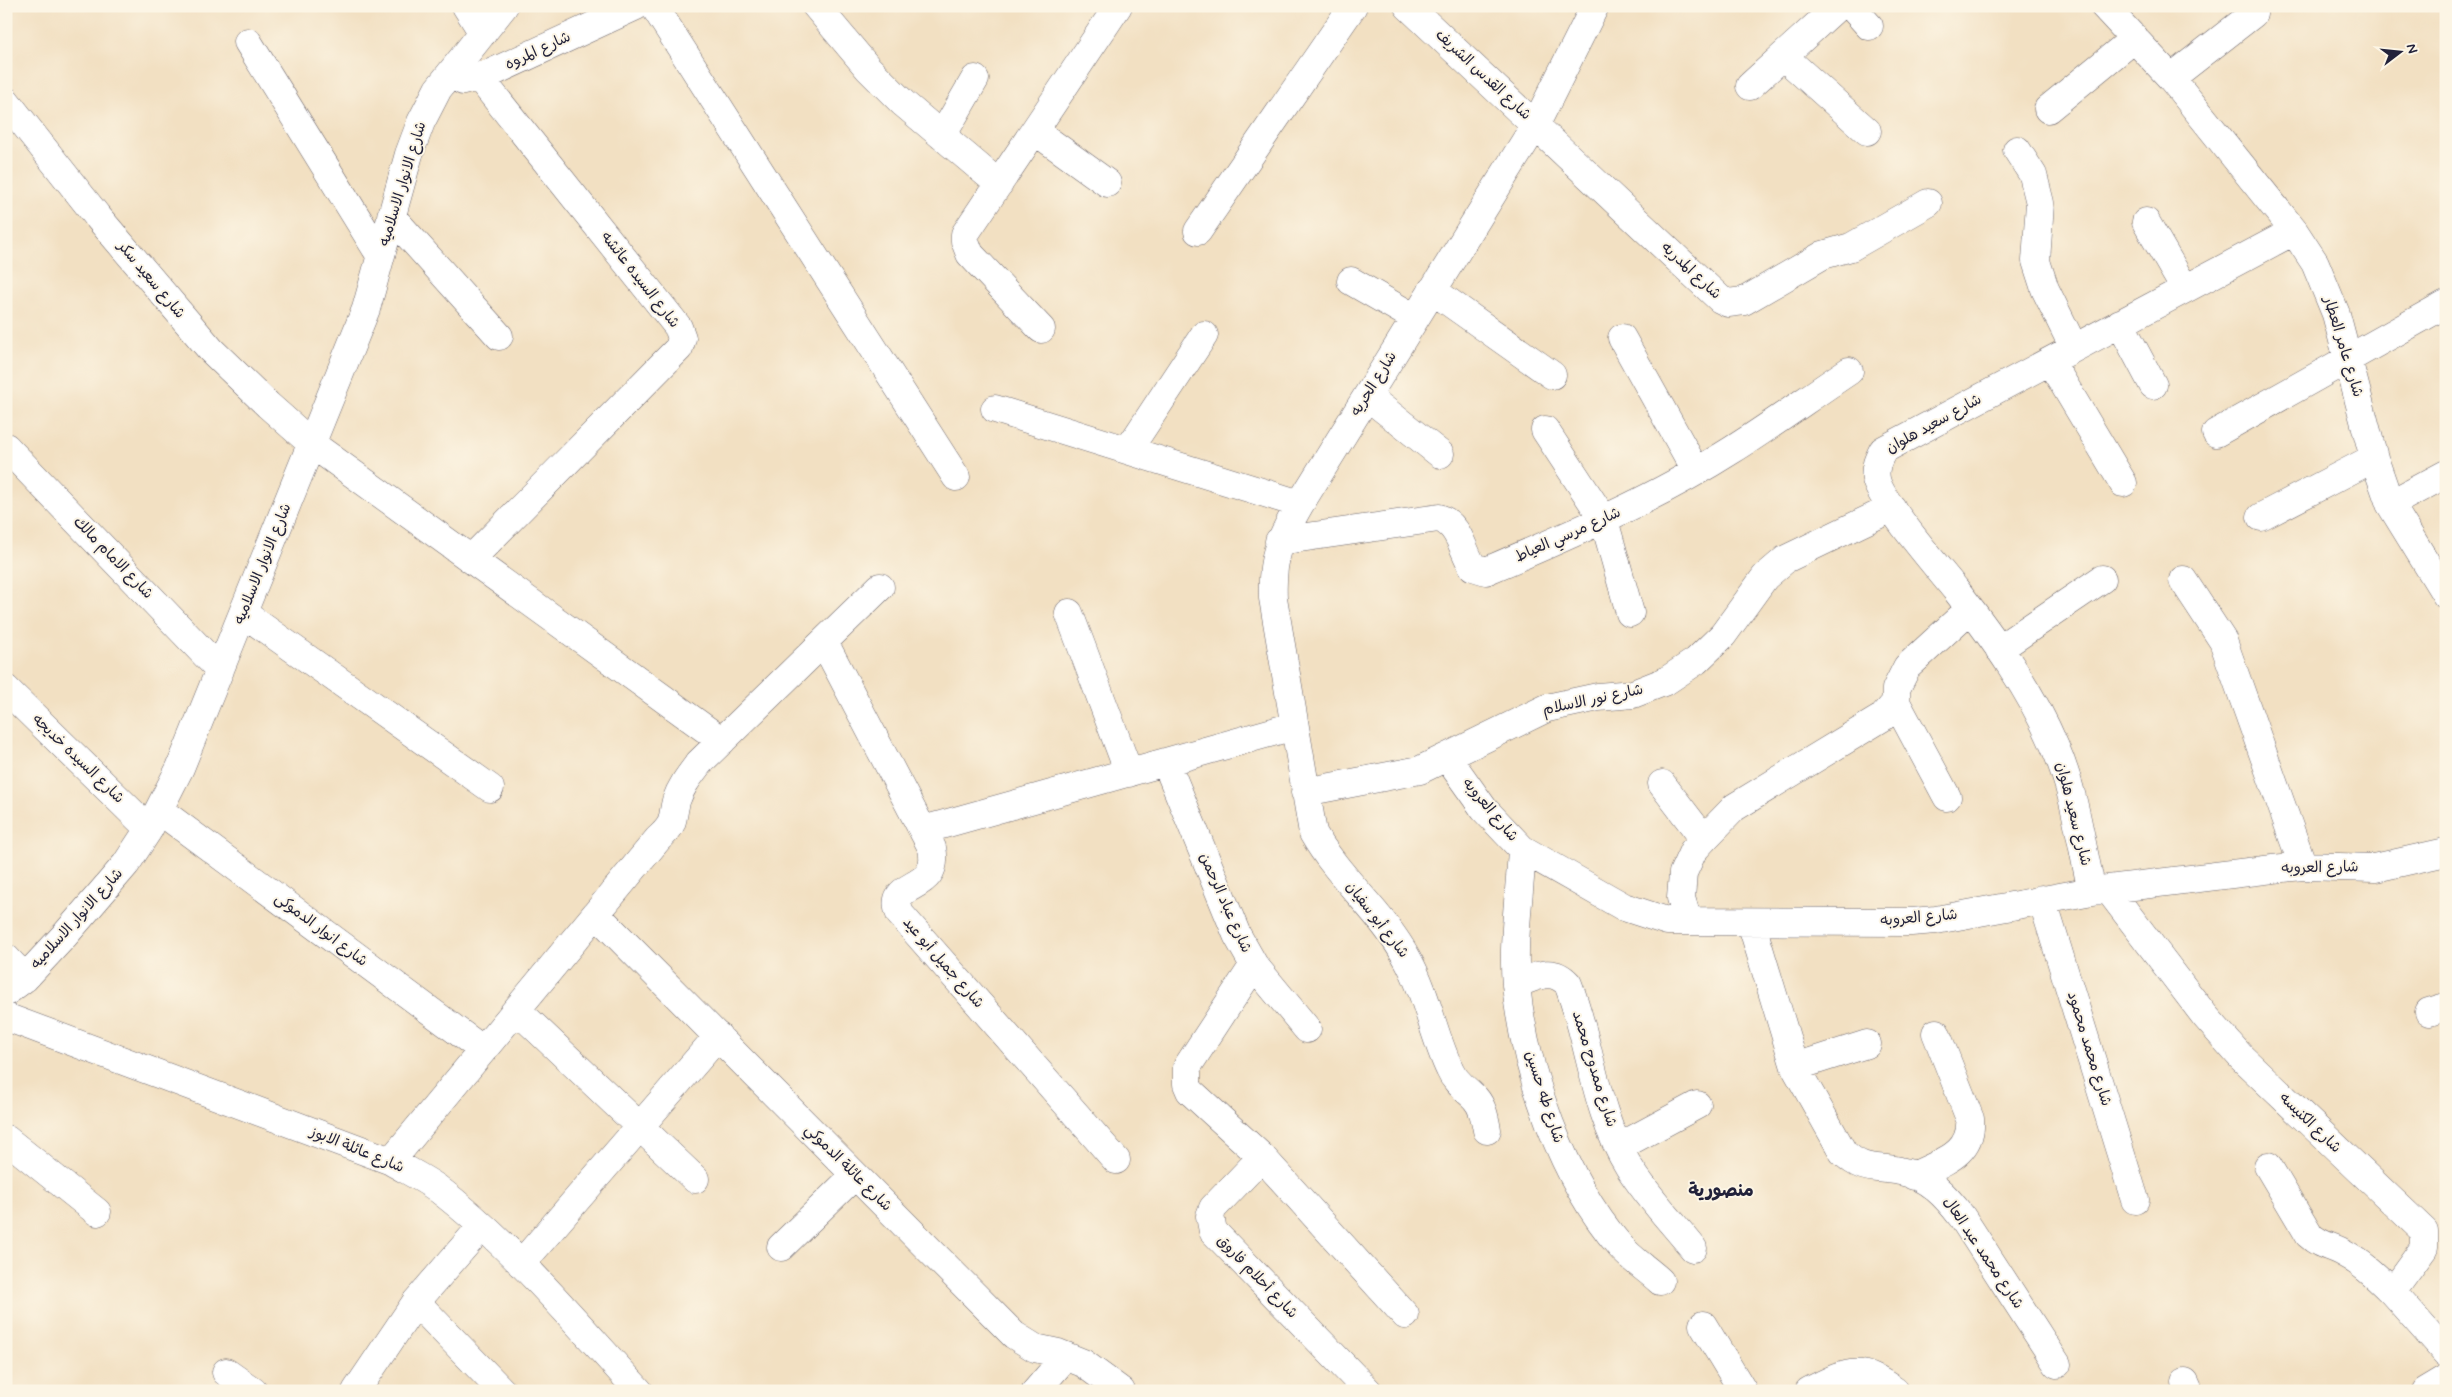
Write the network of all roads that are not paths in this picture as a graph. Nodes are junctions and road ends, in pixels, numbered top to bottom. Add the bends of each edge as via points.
1 (466, 6) edge
2 (504, 6) edge
3 (636, 6) edge
4 (654, 6) edge
5 (816, 6) edge
6 (1118, 6) edge
7 (1353, 6) edge
8 (1408, 6) edge
9 (1595, 6) edge
10 (1838, 6) edge
11 (1851, 6) edge
12 (2104, 6) edge
13 (2253, 14) dead end
14 (1869, 26) dead end
15 (483, 33) junction
16 (2136, 38) junction
17 (248, 42) dead end
18 (1783, 56) junction
19 (479, 77) junction
20 (2171, 78) junction
21 (975, 79) dead end
22 (1750, 86) dead end
23 (438, 89) junction
24 (6, 101) edge
25 (2048, 109) dead end
26 (1536, 124) junction
27 (1035, 131) junction
28 (1867, 131) dead end
29 (942, 136) junction
30 (2017, 150) dead end
31 (1107, 183) dead end
32 (999, 184) junction
33 (1928, 204) dead end
34 (391, 216) junction
35 (2146, 222) dead end
36 (2294, 230) junction
37 (1198, 231) dead end
38 (380, 255) junction
39 (1351, 281) dead end
40 (2185, 289) junction
41 (1432, 290) junction
42 (2446, 304) edge
43 (1415, 318) junction
44 (2120, 323) junction
45 (1041, 329) dead end
46 (1204, 335) dead end
47 (500, 336) dead end
48 (1622, 338) dead end
49 (2074, 348) junction
50 (2348, 358) junction
51 (2050, 361) junction
52 (1849, 371) dead end
53 (1552, 375) dead end
54 (2153, 385) dead end
55 (1366, 396) junction
56 (995, 409) dead end
57 (1545, 430) dead end
58 (2216, 433) dead end
59 (312, 444) junction
60 (6, 447) edge
61 (1128, 450) junction
62 (1440, 454) dead end
63 (2374, 458) junction
64 (1696, 471) junction
65 (2446, 474) edge
66 (956, 477) dead end
67 (2123, 482) dead end
68 (1300, 504) junction
69 (2390, 504) junction
70 (1892, 508) junction
71 (2260, 517) dead end
72 (1604, 520) junction
73 (1279, 541) junction
74 (471, 560) junction
75 (2102, 579) dead end
76 (2183, 580) dead end
77 (880, 587) dead end
78 (2445, 593) edge
79 (1970, 609) junction
80 (243, 613) junction
81 (1069, 614) dead end
82 (1630, 614) dead end
83 (824, 642) junction
84 (1999, 649) junction
85 (220, 670) junction
86 (6, 689) edge
87 (1896, 702) junction
88 (1294, 726) junction
89 (722, 741) junction
90 (1447, 757) junction
91 (1166, 762) junction
92 (1129, 772) junction
93 (1662, 784) dead end
94 (490, 788) dead end
95 (1305, 792) junction
96 (1947, 797) dead end
97 (154, 819) junction
98 (923, 830) junction
99 (1704, 839) junction
100 (1522, 849) junction
101 (2446, 852) edge
102 (2303, 866) junction
103 (2100, 890) junction
104 (2042, 899) junction
105 (596, 914) junction
106 (1688, 921) junction
107 (1751, 922) junction
108 (6, 958) edge
109 (1254, 965) junction
110 (1516, 984) junction
111 (16, 985) edge
112 (517, 1010) junction
113 (6, 1017) edge
114 (1307, 1029) dead end
115 (1936, 1033) dead end
116 (718, 1036) junction
117 (1867, 1044) dead end
118 (483, 1050) junction
119 (1795, 1067) junction
120 (1697, 1105) dead end
121 (639, 1126) junction
122 (1487, 1130) dead end
123 (6, 1139) edge
124 (1619, 1147) junction
125 (1262, 1157) junction
126 (1116, 1160) dead end
127 (391, 1161) junction
128 (2268, 1166) dead end
129 (856, 1175) junction
130 (1914, 1176) junction
131 (695, 1179) dead end
132 (2135, 1200) dead end
133 (97, 1212) dead end
134 (482, 1226) junction
135 (782, 1247) dead end
136 (1693, 1248) dead end
137 (521, 1264) junction
138 (1660, 1280) dead end
139 (2392, 1292) junction
140 (416, 1302) junction
141 (1404, 1315) dead end
142 (1703, 1325) dead end
143 (2446, 1353) edge
144 (1066, 1356) junction
145 (2057, 1364) dead end
146 (226, 1372) dead end
147 (2446, 1379) edge
148 (253, 1391) edge
149 (356, 1391) edge
150 (502, 1391) edge
151 (639, 1391) edge
152 (1036, 1391) edge
153 (1121, 1391) edge
154 (1368, 1391) edge
155 (1743, 1391) edge
156 (1809, 1391) edge
157 (1895, 1391) edge
158 (2426, 1391) edge

1 - 15 street
2 - 15 street, شارع الانوار الاسلاميه
3 - 19 street, شارع المروه
4 - 66 street
5 - 29 street via 868,68
6 - 27 street
7 - 37 street
8 - 26 street, شارع القدس الشريف
9 - 26 street, شارع الحريه
10 - 18 street
11 - 14 street
12 - 16 street, شارع عامر العطار
13 - 20 street
15 - 23 street, شارع الانوار الاسلاميه
16 - 20 street, شارع عامر العطار
16 - 25 street
17 - 38 street
18 - 22 street
18 - 28 street
19 - 23 street, شارع المروه
19 - 74 street, شارع السيده عائشه via 678,327 682,338 679,348
20 - 36 street, شارع عامر العطار
21 - 29 street
23 - 34 street, شارع الانوار الاسلاميه via 421,122
24 - 59 street, شارع سعيد سكر via 97,216 211,350
26 - 33 street, شارع المدريه via 1720,299 1728,303 1744,300 1823,255 1851,247
26 - 41 street, شارع الحريه
27 - 31 street
27 - 32 street
29 - 32 street
30 - 49 street via 2033,175 2040,203 2036,262 2045,290
32 - 45 street via 966,234 967,248
34 - 38 street, شارع الانوار الاسلاميه
34 - 47 street
35 - 40 street
36 - 40 street, شارع سعيد هلوان
36 - 50 street, شارع عامر العطار via 2318,271 2336,314
38 - 59 street, شارع الانوار الاسلاميه via 366,309
39 - 43 street
40 - 44 street, شارع سعيد هلوان
41 - 43 street, شارع الحريه
41 - 53 street
42 - 50 street
43 - 55 street, شارع الحريه
44 - 49 street, شارع سعيد هلوان
44 - 54 street
46 - 61 street
48 - 64 street
49 - 51 street, شارع سعيد هلوان
50 - 58 street
50 - 63 street, شارع عامر العطار
51 - 67 street
51 - 70 street, شارع سعيد هلوان via 1883,450 1876,465 1876,480
52 - 64 street, شارع مرسي العياط
55 - 62 street
55 - 68 street, شارع الحريه
56 - 61 street
57 - 72 street
59 - 74 street, شارع سعيد سكر
59 - 80 street, شارع الانوار الاسلاميه
60 - 85 street, شارع الامام مالك
61 - 68 street
63 - 69 street, شارع عامر العطار
63 - 71 street
64 - 72 street, شارع مرسي العياط
65 - 69 street
68 - 73 street, شارع الحريه
69 - 78 street, شارع عامر العطار
70 - 79 street, شارع سعيد هلوان
70 - 90 street, شارع نور الاسلام via 1786,559 1765,577 1722,635 1696,661 1666,681 1634,694 1598,697 1547,708
72 - 73 street, شارع مرسي العياط via 1486,570 1473,567 1455,529 1439,518
72 - 82 street
73 - 88 street, شارع الحريه via 1272,573 1273,598
74 - 89 street, شارع سعيد سكر
75 - 84 street
76 - 102 street via 2223,641
77 - 83 street
79 - 84 street, شارع سعيد هلوان
79 - 87 street via 1906,667 1896,689
80 - 85 street, شارع الانوار الاسلاميه
80 - 94 street
81 - 92 street
83 - 89 street
83 - 98 street, شارع جميل أبو عيد
84 - 103 street, شارع سعيد هلوان via 2032,698 2056,748
85 - 97 street, شارع الانوار الاسلاميه via 180,768
86 - 97 street, شارع السيده خديجه
87 - 96 street
87 - 99 street via 1867,728 1735,807
88 - 91 street
88 - 95 street, شارع الحريه
89 - 105 street via 685,781 676,802 673,822 667,831
90 - 95 street, شارع نور الاسلام via 1420,770
90 - 100 street, شارع العروبه via 1484,809
91 - 92 street
91 - 109 street, شارع عباد الرحمن via 1237,935
92 - 98 street
93 - 99 street
95 - 122 street, شارع أبو سفيان via 1313,833 1325,854 1395,938 1409,961 1450,1072 1476,1099 1484,1113
97 - 111 street, شارع الانوار الاسلاميه via 126,864
97 - 118 street, شارع انوار الدموكى
98 - 126 street, شارع جميل أبو عيد via 932,848 934,867 930,876 900,896 900,914
99 - 106 street via 1693,851 1683,873 1681,898
100 - 106 street, شارع العروبه via 1624,907 1667,921
100 - 110 street, شارع طه حسين
101 - 102 street, شارع العروبه via 2375,868
102 - 103 street, شارع العروبه
103 - 104 street, شارع العروبه
103 - 139 street, شارع الكنيسه via 2241,1057 2424,1231 2424,1248
104 - 107 street, شارع العروبه via 1911,922
104 - 132 street, شارع محمد محمود
105 - 112 street
105 - 116 street, شارع عائلة الدموكي
106 - 107 street, شارع العروبه
107 - 119 street, شارع محمد عبد العال
108 - 111 street
109 - 114 street, شارع عباد الرحمن
109 - 125 street via 1187,1067 1186,1076 1190,1091
110 - 124 street, شارع ممدوح محمد via 1552,973 1561,976 1568,984 1591,1071
110 - 138 street, شارع طه حسين via 1533,1073 1562,1154 1590,1203 1621,1246
112 - 118 street
112 - 121 street
113 - 127 street, شارع عائلة الابوز
115 - 130 street via 1971,1129 1965,1147 1957,1154
116 - 121 street
116 - 129 street, شارع عائلة الدموكي
117 - 119 street
118 - 127 street
119 - 130 street, شارع محمد عبد العال via 1840,1147 1852,1161 1864,1167 1901,1171
120 - 124 street
121 - 131 street
121 - 137 street
123 - 133 street
124 - 136 street, شارع ممدوح محمد via 1629,1167
125 - 141 street
125 - 154 street, شارع أحلام فاروق via 1213,1208 1210,1216 1213,1231
127 - 134 street, شارع عائلة الابوز via 436,1187
128 - 139 street via 2309,1235 2372,1272
129 - 135 street
129 - 144 street, شارع عائلة الدموكي via 1014,1335 1035,1348
130 - 145 street, شارع محمد عبد العال via 1926,1180 1946,1196 1962,1216
134 - 137 street, شارع عائلة الابوز
134 - 140 street
137 - 151 street, شارع عائلة الابوز
139 - 143 street
140 - 149 street
140 - 150 street
142 - 155 street
144 - 152 street
144 - 153 street, شارع عائلة الدموكي via 1083,1363
146 - 148 street
147 - 158 street
156 - 157 street via 1851,1373 1865,1373

